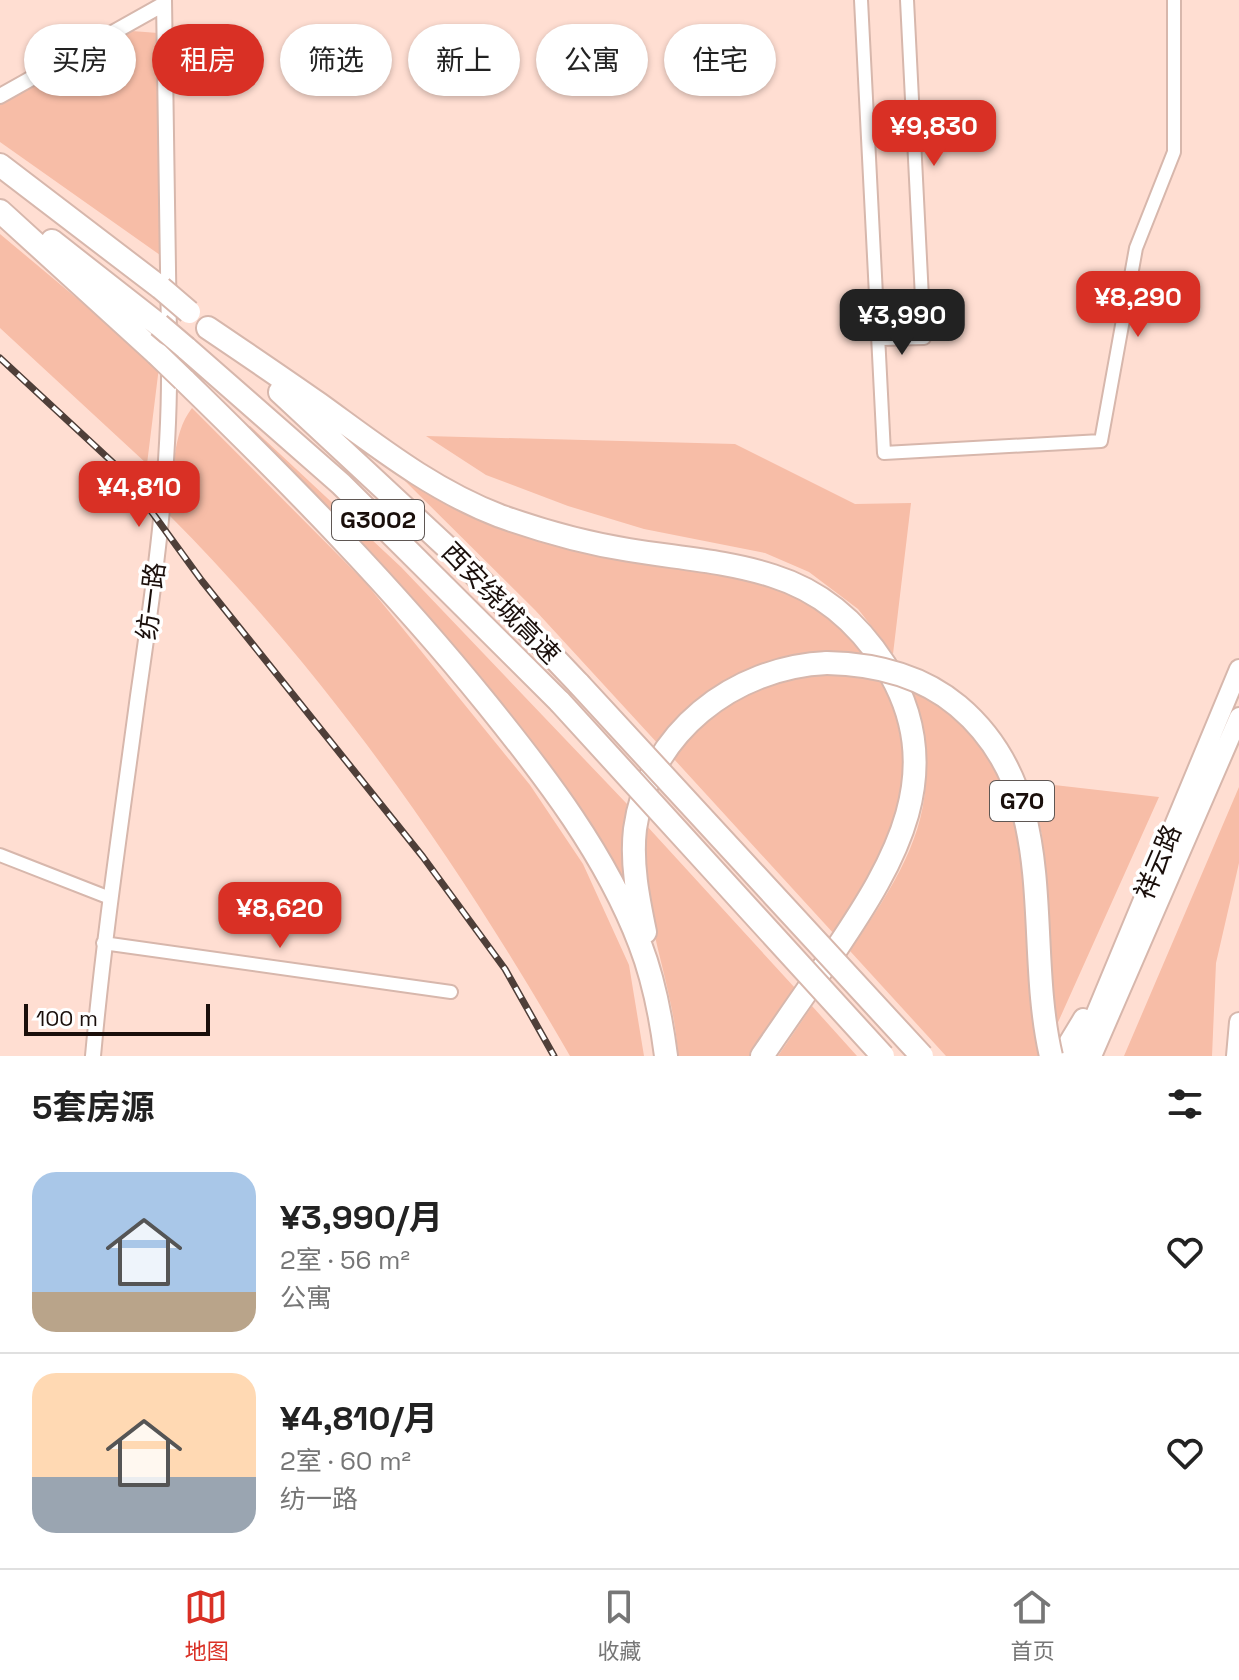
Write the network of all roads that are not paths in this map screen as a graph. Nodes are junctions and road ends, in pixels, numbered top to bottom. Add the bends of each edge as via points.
1 (861, 0) edge
2 (907, 0) edge
3 (1174, 0) edge
4 (164, 2) edge
5 (0, 96) edge
6 (0, 165) edge
7 (0, 201) edge
8 (0, 211) edge
9 (208, 328) junction
10 (879, 339) junction
11 (1239, 669) edge
12 (1239, 717) edge
13 (0, 855) edge
14 (110, 898) junction
15 (1125, 942) junction
16 (103, 943) junction
17 (652, 977) junction
18 (451, 992) dead end
19 (1114, 1009) junction
20 (1239, 1022) edge
21 (93, 1056) edge
22 (666, 1056) edge
23 (762, 1056) edge
24 (883, 1056) edge
25 (922, 1056) edge
26 (1051, 1056) edge
27 (1060, 1056) edge
28 (1078, 1056) edge
29 (1092, 1056) edge
30 (1099, 1056) edge
31 (1236, 1056) edge

1 - 10 street
2 - 10 street via 924,338
3 - 10 street via 1174,152 1136,248 1101,441 884,453
4 - 5 street
4 - 14 street, 纺一路 via 169,414 152,603
6 - 9 highway, 西安绕城高速 / G3002, bridge
7 - 24 highway, 西安绕城高速 / G3002, bridge via 159,325 341,484 560,702
8 - 17 highway, bridge via 157,354 350,545 507,730 593,849
9 - 23 highway via 383,452 464,500 575,539 742,567 782,579 837,610 873,646 898,689 911,735 908,818 875,892
9 - 25 highway, 西安绕城高速 / G3002, bridge via 465,564
11 - 15 main road, 祥云路
12 - 19 main road, 祥云路
13 - 14 street
14 - 16 street, 纺一路
15 - 27 main road
15 - 28 main road, 祥云路
16 - 18 street
16 - 21 street, 纺一路
17 - 22 highway, G70
17 - 26 highway, G70, bridge via 634,846 637,816 651,774 680,732 723,694 778,670 827,663 893,671 937,691 970,716 1005,760 1019,790 1032,844 1042,1003
19 - 29 main road, 祥云路
19 - 30 main road
20 - 31 main road

